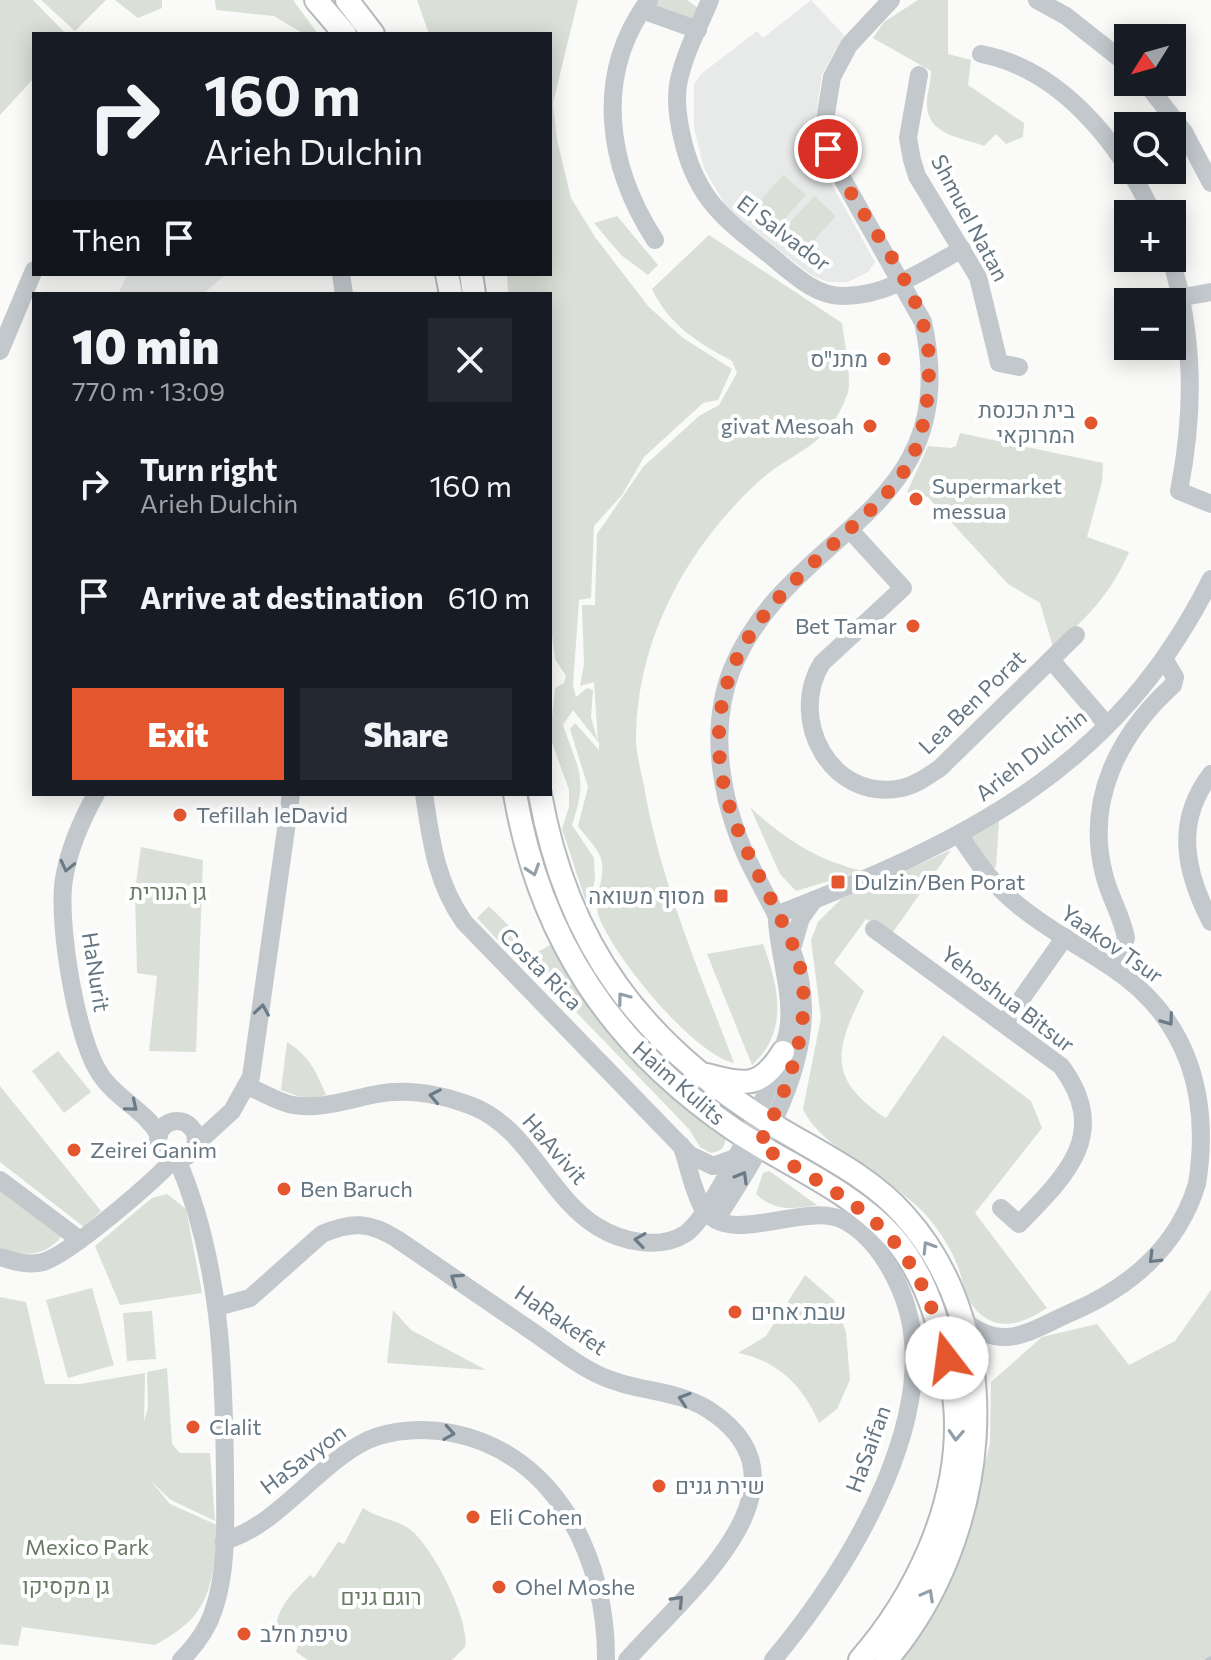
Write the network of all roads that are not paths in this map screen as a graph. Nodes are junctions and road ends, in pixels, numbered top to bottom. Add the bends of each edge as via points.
1 (316, 0) edge
2 (347, 0) edge
3 (710, 0) edge
4 (891, 0) edge
5 (1037, 0) edge
6 (646, 5) edge
7 (698, 30) junction
8 (343, 32) edge
9 (371, 32) edge
10 (981, 54) dead end
11 (1114, 54) edge
12 (919, 75) dead end
13 (1156, 96) edge
14 (1211, 183) edge
15 (1144, 200) edge
16 (655, 240) dead end
17 (962, 249) junction
18 (32, 275) edge
19 (903, 281) junction
20 (1211, 292) edge
21 (1186, 296) edge
22 (1186, 323) edge
23 (0, 351) edge
24 (1019, 367) dead end
25 (1211, 504) edge
26 (850, 530) junction
27 (1211, 579) edge
28 (1076, 635) dead end
29 (1164, 659) junction
30 (1051, 660) junction
31 (1107, 725) junction
32 (1211, 774) edge
33 (95, 796) edge
34 (291, 796) edge
35 (424, 796) edge
36 (515, 796) edge
37 (540, 796) edge
38 (960, 836) junction
39 (814, 900) junction
40 (776, 915) junction
41 (1211, 922) edge
42 (874, 929) dead end
43 (1065, 937) junction
44 (793, 945) junction
45 (1114, 968) junction
46 (1005, 1022) junction
47 (783, 1052) junction
48 (698, 1072) junction
49 (248, 1086) junction
50 (1208, 1115) edge
51 (764, 1119) junction
52 (187, 1123) junction
53 (752, 1141) junction
54 (177, 1150) junction
55 (686, 1151) junction
56 (735, 1158) junction
57 (0, 1180) edge
58 (142, 1187) junction
59 (193, 1199) junction
60 (713, 1205) junction
61 (1001, 1208) dead end
62 (80, 1240) junction
63 (0, 1257) edge
64 (217, 1307) junction
65 (960, 1318) junction
66 (224, 1541) junction
67 (181, 1660) edge
68 (606, 1660) edge
69 (627, 1660) edge
70 (773, 1660) edge
71 (860, 1660) edge
72 (886, 1660) edge

1 - 8 main road
2 - 9 main road
3 - 7 street, El Salvador
4 - 19 street via 849,45 832,77 824,126 833,162
5 - 11 street
6 - 7 street
6 - 16 street via 618,66 614,137 624,186
7 - 19 street, El Salvador via 676,102 691,169 712,207 800,279 831,296 869,293
10 - 15 street via 1026,69 1065,95 1109,143
12 - 17 street, Shmuel Natan via 908,138 912,160
13 - 14 street via 1184,132
17 - 19 street, El Salvador
17 - 24 street, Shmuel Natan via 986,296 999,363
18 - 23 street
19 - 26 street via 929,347 923,422 898,480
20 - 21 street
22 - 25 street via 1193,383 1179,491
26 - 30 street, Lea Ben Porat via 903,588 813,677 811,732 818,749 844,775 883,789 921,781
26 - 40 street via 757,623 733,667 721,712 719,749 726,797 736,831
27 - 29 street, Arieh Dulchin
28 - 30 street, Lea Ben Porat
29 - 31 street, Arieh Dulchin
29 - 45 street via 1175,677 1173,685 1125,738 1099,815 1100,856 1126,938
30 - 31 street
31 - 38 street, Arieh Dulchin via 1038,786
32 - 41 street via 1191,810 1185,847
33 -> 54 street, HaNurit via 72,844 63,883 78,1016 102,1079
49 -> 34 street
35 - 55 street, Costa Rica via 435,862 464,922
36 -> 53 main road, Haim Kulits via 548,912 585,985 646,1055
48 -> 37 main road, Haim Kulits via 639,1018 598,961 558,866
38 - 39 street, Arieh Dulchin
38 - 43 street, Yaakov Tsur via 1002,891
39 - 40 street, Arieh Dulchin
39 - 44 street via 801,918
40 - 44 street
40 - 47 street via 788,995
42 - 46 street, Yehoshua Bitsur
43 - 45 street, Yaakov Tsur
43 - 46 street
44 - 51 street via 802,1024 790,1074
45 -> 50 street, Yaakov Tsur via 1149,996 1179,1036 1200,1077
46 - 61 street, Yehoshua Bitsur via 1061,1066 1085,1115 1080,1145 1050,1193 1019,1224
47 - 48 main road via 757,1081
47 - 51 street
48 - 51 main road, Haim Kulits
49 - 52 street via 218,1110
49 - 54 street via 232,1111
60 -> 49 street, HaAvivit via 677,1238 633,1240 587,1219 513,1135 476,1107 396,1092 301,1106
50 -> 65 street, Yaakov Tsur via 1193,1198 1163,1249 1142,1270 1097,1302 1006,1338 984,1336
51 - 53 street
65 -> 51 main road, Haim Kulits via 932,1252 904,1214 864,1180
52 - 54 street via 195,1131
52 - 54 street via 169,1122
53 - 56 street
60 -> 53 street
53 -> 71 main road, Haim Kulits via 860,1209 902,1249 934,1311 955,1396 954,1454 940,1521 896,1612
54 - 58 street
54 - 59 street
55 - 56 street via 713,1166
55 - 60 street, Costa Rica via 703,1171
56 - 60 street
57 - 62 street
58 - 59 street via 167,1182
58 - 62 street
59 - 64 street
60 - 70 street, HaSaifan via 719,1221 737,1224 820,1213 835,1216 866,1237 902,1293 912,1328 914,1366 904,1433 880,1495 853,1545
62 - 63 street via 44,1262
64 - 66 street via 224,1358
69 -> 64 street, HaRakefet via 726,1551 745,1520 753,1491 751,1472 740,1440 721,1419 695,1402 596,1374 367,1224 322,1234 250,1298
72 -> 65 main road, Haim Kulits via 934,1583 958,1527 968,1486 975,1410
66 - 67 street via 213,1613
66 -> 68 street, HaSavyon via 251,1530 318,1473 372,1438 416,1430 465,1435 490,1443 531,1472 562,1507 590,1555 603,1597

